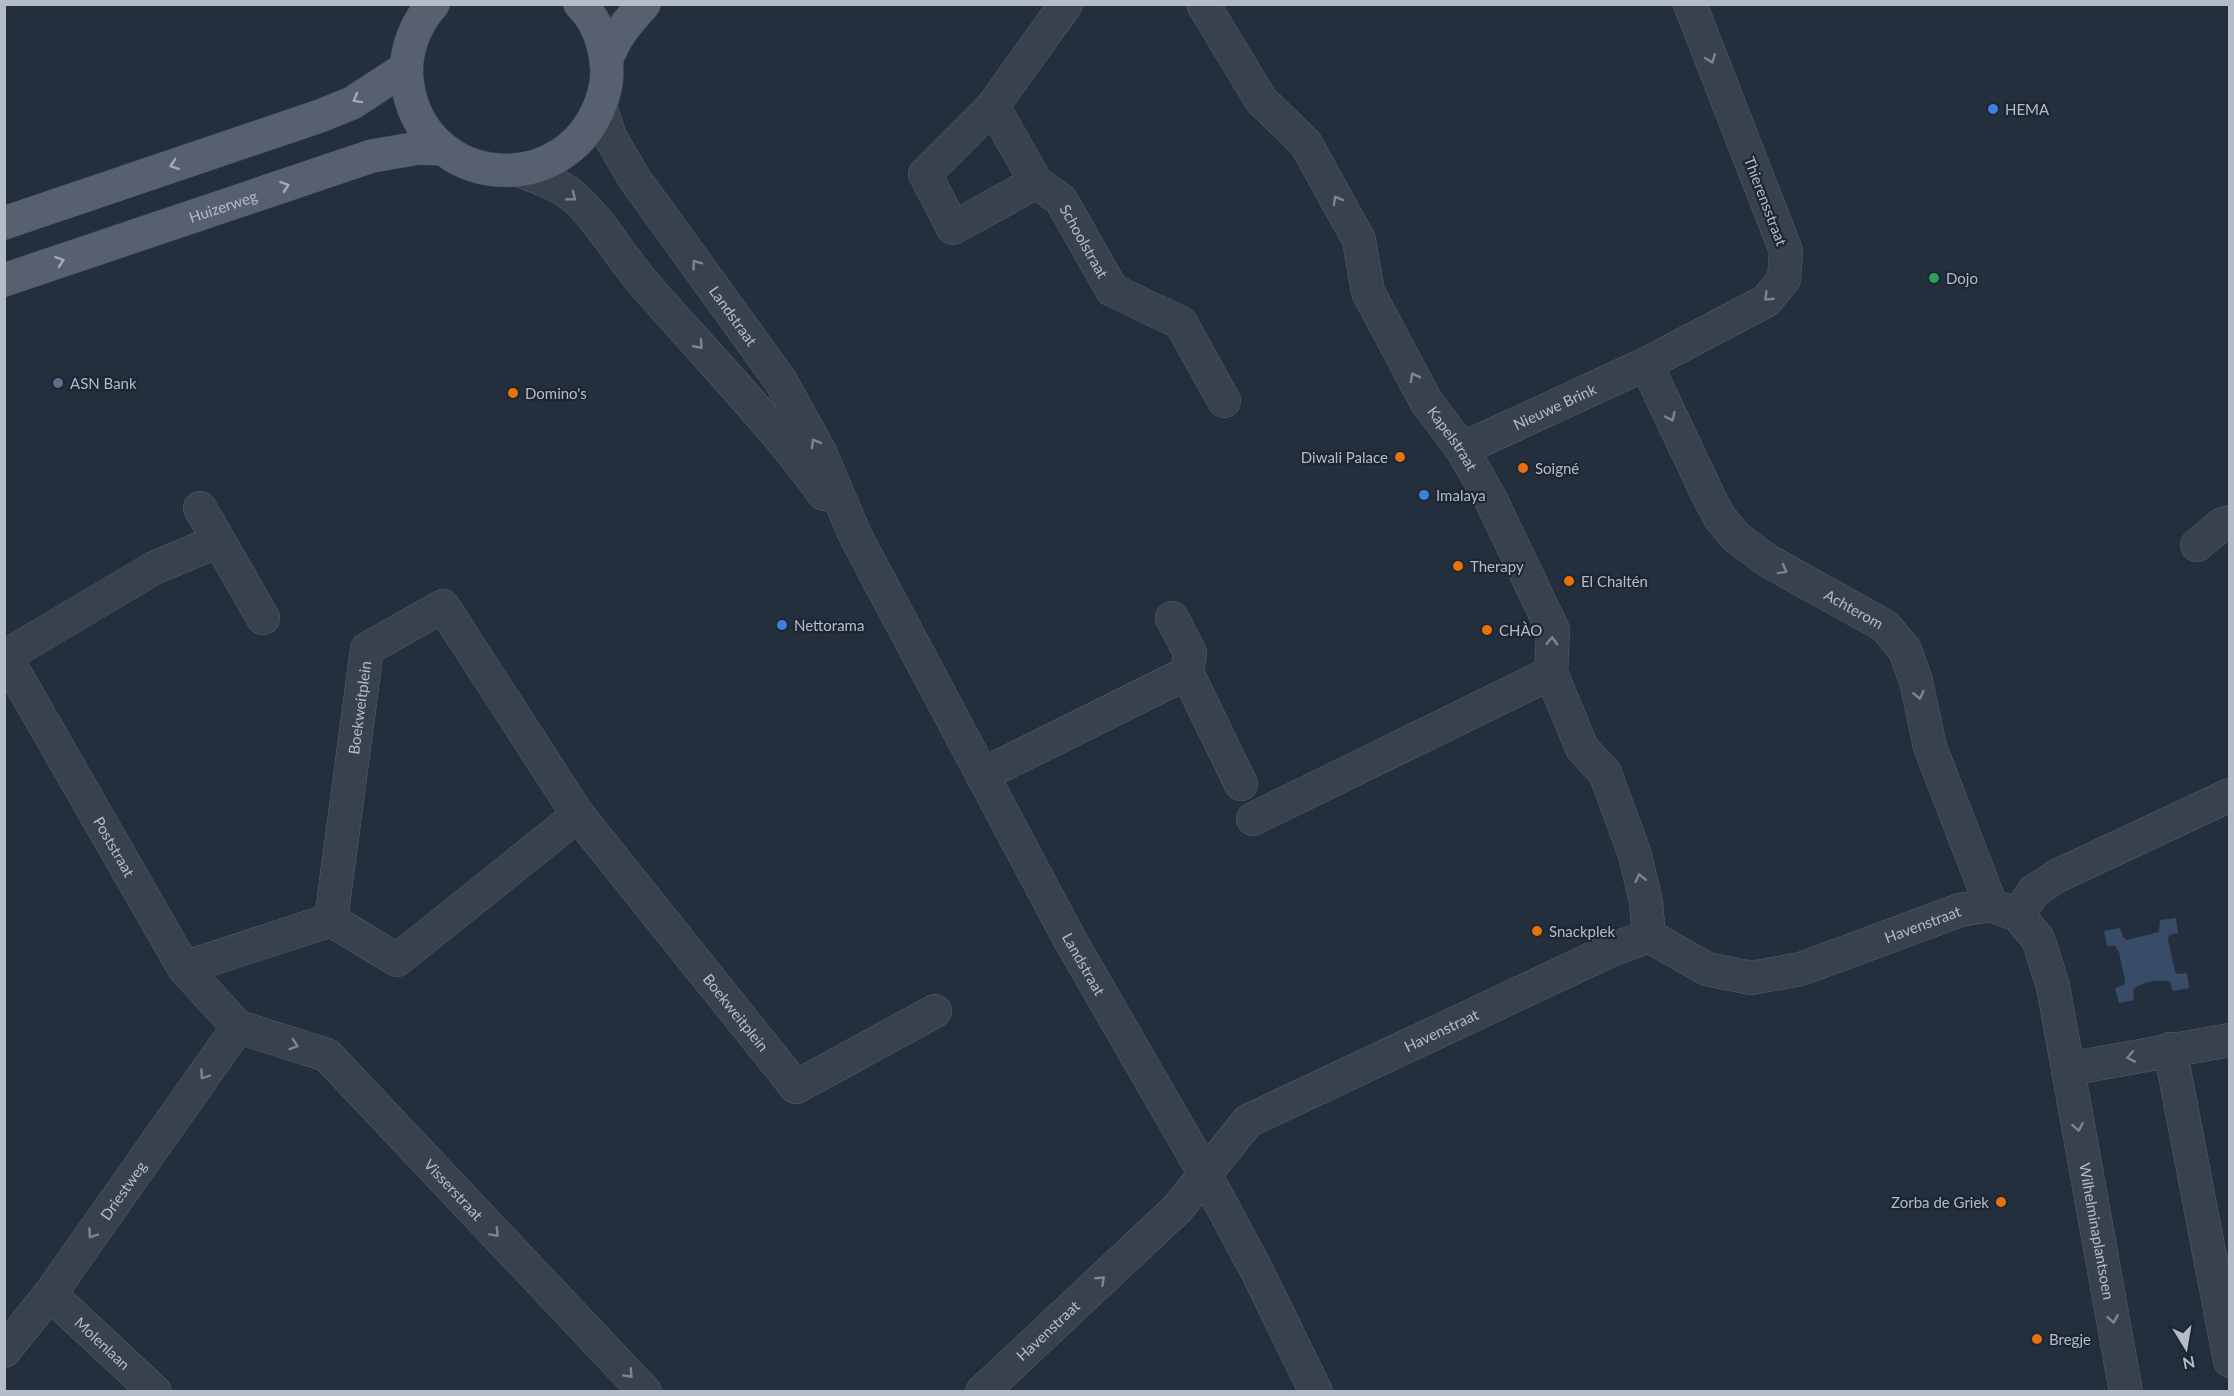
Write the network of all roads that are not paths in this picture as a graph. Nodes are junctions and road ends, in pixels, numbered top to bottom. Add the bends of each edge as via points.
1 (580, 4) edge
2 (644, 4) edge
3 (1066, 4) edge
4 (1203, 4) edge
5 (1690, 4) edge
6 (429, 8) edge
7 (606, 62) junction
8 (406, 68) junction
9 (600, 106) junction
10 (993, 106) junction
11 (443, 149) junction
12 (521, 171) junction
13 (1036, 182) junction
14 (4, 223) edge
15 (4, 280) edge
16 (1646, 364) junction
17 (1224, 401) dead end
18 (1462, 449) junction
19 (200, 508) dead end
20 (2229, 522) edge
21 (855, 536) junction
22 (218, 541) junction
23 (2197, 545) dead end
24 (263, 618) dead end
25 (1172, 618) dead end
26 (5, 655) edge
27 (1187, 673) junction
28 (1551, 673) junction
29 (982, 775) junction
30 (1241, 784) dead end
31 (2229, 795) edge
32 (578, 815) junction
33 (1253, 819) dead end
34 (2005, 910) junction
35 (331, 920) junction
36 (1649, 936) junction
37 (184, 968) junction
38 (935, 1011) dead end
39 (238, 1027) junction
40 (2229, 1040) edge
41 (2170, 1049) junction
42 (2068, 1069) junction
43 (1205, 1174) junction
44 (50, 1294) junction
45 (4, 1352) edge
46 (2229, 1361) edge
47 (155, 1392) edge
48 (645, 1392) edge
49 (982, 1392) edge
50 (1316, 1392) edge
51 (2126, 1392) edge

1 - 7 main road via 599,34
2 - 7 main road via 612,43
3 - 10 street
18 -> 4 street, Kapelstraat via 1426,401 1368,292 1359,240 1306,144 1261,100
5 -> 16 street, Thierensstraat via 1786,251 1784,279 1766,301
6 - 8 main road via 412,39
7 - 9 main road via 606,85
8 - 11 main road via 410,98 422,126
8 -> 14 main road via 352,103 320,116
9 - 12 main road via 588,130 570,149 547,163
21 -> 9 street, Landstraat via 820,452 780,380 634,178 610,137
10 - 13 street, Schoolstraat
10 - 13 street via 925,174 953,228
11 - 12 main road via 467,163 493,171
15 -> 11 main road, Huizerweg via 372,156 419,148
12 -> 21 street, Landstraat via 573,196 587,211 644,284 748,399
13 - 17 street, Schoolstraat via 1061,200 1112,290 1181,323
16 - 18 street, Nieuwe Brink
16 -> 34 street, Achterom via 1708,495 1736,537 1768,561 1885,626 1905,650 1930,747
28 -> 18 street, Kapelstraat via 1553,630 1491,500
19 - 22 street
20 - 23 street
21 - 29 street, Landstraat
22 - 24 street
22 - 26 street, Poststraat via 154,568
25 - 27 street via 1190,652
26 - 37 street, Poststraat
27 - 29 street
27 - 30 street
28 - 33 street
36 -> 28 street, Kapelstraat via 1635,855 1605,773 1582,748
29 - 43 street, Landstraat via 1069,938
31 - 34 street via 2057,876
32 - 35 street via 397,960
32 - 35 street, Boekweitplein via 443,606 367,649
32 - 38 street, Boekweitplein via 796,1087
34 - 36 street, Havenstraat via 1960,910 1801,969 1750,978 1707,969
34 - 42 street, Wilhelminaplantsoen via 2038,939 2054,986
35 - 37 street
36 - 43 street, Havenstraat via 1611,950 1248,1121
37 - 39 street, Poststraat
39 -> 44 street, Driestweg
39 -> 48 street, Visserstraat via 327,1055
40 - 41 street
41 -> 42 street
41 - 46 street
42 -> 51 street, Wilhelminaplantsoen
49 -> 43 street, Havenstraat via 1177,1209
43 - 50 street, Landstraat
44 - 45 street, Driestweg
44 - 47 street, Molenlaan

